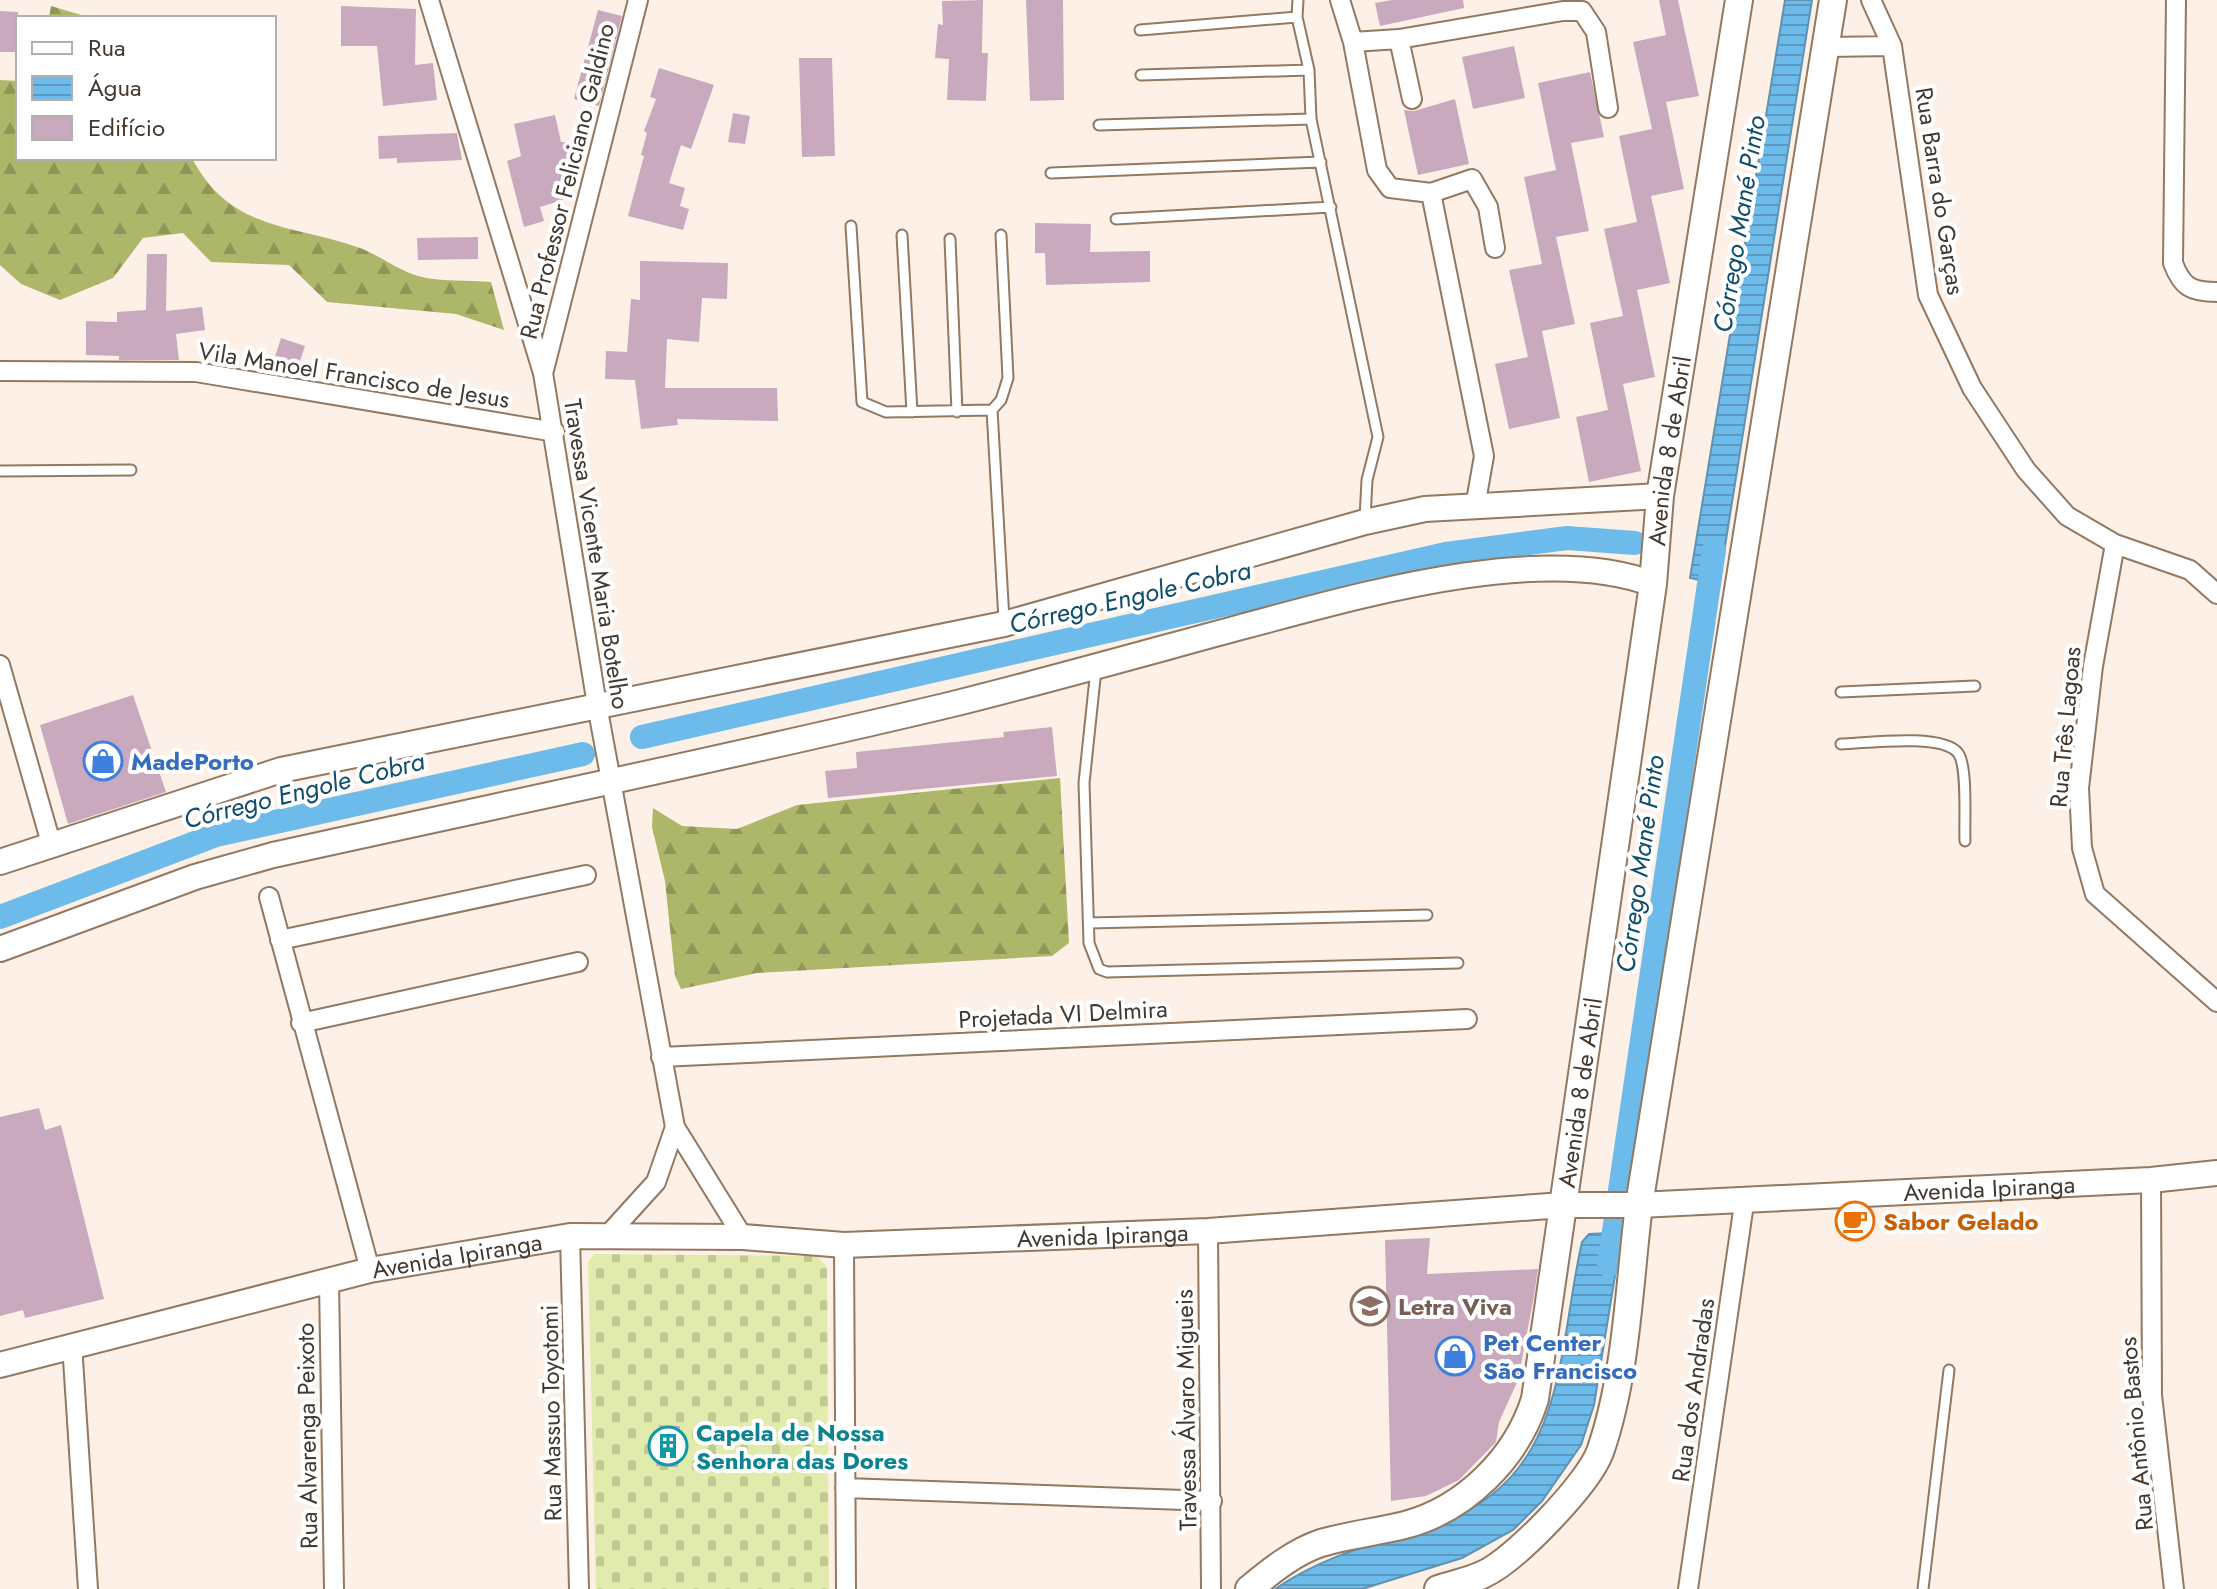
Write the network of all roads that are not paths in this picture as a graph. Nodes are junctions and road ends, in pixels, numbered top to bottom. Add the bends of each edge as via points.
1 (429, 0) edge
2 (638, 0) edge
3 (1298, 0) edge
4 (1340, 0) edge
5 (1739, 0) edge
6 (1833, 0) edge
7 (1871, 0) edge
8 (2176, 0) edge
9 (1297, 17) junction
10 (1140, 30) dead end
11 (1399, 39) junction
12 (1353, 42) junction
13 (1892, 46) junction
14 (1826, 47) junction
15 (1309, 70) junction
16 (1141, 75) dead end
17 (1412, 99) dead end
18 (1608, 108) dead end
19 (1311, 119) junction
20 (1099, 125) dead end
21 (1321, 162) junction
22 (1051, 173) dead end
23 (1431, 193) junction
24 (1331, 207) junction
25 (1116, 219) dead end
26 (851, 226) dead end
27 (902, 235) dead end
28 (1001, 235) dead end
29 (950, 239) dead end
30 (1495, 248) dead end
31 (2217, 292) edge
32 (0, 371) edge
33 (543, 373) junction
34 (992, 410) junction
35 (912, 412) junction
36 (957, 412) junction
37 (555, 432) junction
38 (131, 470) dead end
39 (0, 471) edge
40 (1660, 496) junction
41 (1475, 507) junction
42 (1365, 522) junction
43 (2115, 544) junction
44 (1653, 584) junction
45 (2217, 594) edge
46 (1004, 624) junction
47 (0, 665) edge
48 (1096, 666) junction
49 (1975, 686) dead end
50 (1841, 692) dead end
51 (597, 705) junction
52 (1841, 744) dead end
53 (611, 780) junction
54 (1965, 841) dead end
55 (51, 843) junction
56 (0, 862) edge
57 (586, 875) dead end
58 (269, 897) dead end
59 (1427, 915) dead end
60 (1089, 923) junction
61 (280, 940) junction
62 (0, 949) edge
63 (578, 962) dead end
64 (1458, 963) dead end
65 (2217, 1002) edge
66 (1467, 1019) dead end
67 (301, 1023) junction
68 (661, 1057) junction
69 (675, 1127) junction
70 (2217, 1173) edge
71 (2151, 1180) junction
72 (1745, 1197) junction
73 (1567, 1205) junction
74 (1637, 1205) junction
75 (1208, 1231) junction
76 (570, 1236) junction
77 (607, 1236) junction
78 (743, 1237) junction
79 (844, 1245) junction
80 (370, 1270) junction
81 (329, 1281) junction
82 (72, 1344) junction
83 (0, 1365) edge
84 (1949, 1370) dead end
85 (845, 1488) junction
86 (1212, 1501) junction
87 (88, 1589) edge
88 (334, 1589) edge
89 (579, 1589) edge
90 (846, 1589) edge
91 (1211, 1589) edge
92 (1249, 1589) edge
93 (1438, 1589) edge
94 (1688, 1589) edge
95 (1923, 1589) edge
96 (2174, 1589) edge

1 - 33 street, Travessa Vicente Maria Botelho
2 - 33 street, Rua Professor Feliciano Galdino
3 - 9 lane
4 - 12 street
5 - 40 main road, Avenida 8 de Abril
6 - 14 main road
7 - 13 street, Rua Barra do Garças
8 - 31 street via 2173,263 2180,283 2196,292
9 - 10 lane
9 - 15 lane
11 - 12 street
11 - 17 street
11 - 18 street via 1582,11 1596,32
12 - 23 street via 1377,170 1390,188
13 - 14 street
13 - 43 street, Rua Barra do Garças via 1928,295 1972,388 2026,470 2067,516
14 - 74 main road
15 - 16 lane
15 - 19 lane
19 - 20 lane
19 - 21 lane
21 - 22 lane
21 - 24 lane
23 - 30 street via 1472,179 1488,207
23 - 41 street via 1484,456
24 - 25 lane
24 - 42 lane via 1378,437 1367,480
26 - 35 lane via 862,402 886,412
27 - 35 lane
28 - 34 lane via 1008,378
29 - 36 lane
32 - 37 street, Vila Manoel Francisco de Jesus via 196,372
33 - 37 street, Travessa Vicente Maria Botelho
34 - 36 lane
34 - 46 lane
35 - 36 lane
37 - 51 street, Travessa Vicente Maria Botelho
38 - 39 lane
40 - 41 street
40 - 44 main road, Avenida 8 de Abril
41 - 42 street via 1425,509
42 - 46 street
43 - 45 street, Rua Barra do Garças via 2190,570
43 - 65 street, Rua Três Lagoas via 2082,758 2082,848 2095,894
44 - 48 street via 1606,572 1509,570 1382,590
44 - 73 main road, Avenida 8 de Abril
46 - 51 street
47 - 55 street
48 - 53 street
48 - 60 lane via 1084,783
49 - 50 lane
51 - 53 street, Travessa Vicente Maria Botelho
51 - 55 street via 281,770
52 - 54 lane via 1942,742 1959,754
53 - 62 street via 273,855 195,877
53 - 68 street, Travessa Vicente Maria Botelho
55 - 56 street
57 - 61 street
58 - 61 street
59 - 60 lane
60 - 64 lane via 1094,962 1107,972
61 - 67 street
63 - 67 street
66 - 68 street, Projetada VI Delmira
67 - 80 street
68 - 69 street, Travessa Vicente Maria Botelho
69 - 77 street via 656,1182
69 - 78 street, Travessa Vicente Maria Botelho
70 - 71 street, Avenida Ipiranga
71 - 72 street, Avenida Ipiranga
71 - 96 street, Rua Antônio Bastos via 2152,1395
72 - 74 street, Avenida Ipiranga
72 - 94 street, Rua dos Andradas
73 - 74 street, Avenida Ipiranga
73 - 75 street, Avenida Ipiranga
73 - 92 main road, Avenida 8 de Abril via 1535,1399 1525,1431 1500,1462 1472,1491 1442,1511 1320,1544 1280,1564
74 - 93 main road via 1618,1375 1599,1453 1577,1491 1532,1535 1486,1573
75 - 79 street, Avenida Ipiranga
75 - 86 street, Travessa Álvaro Migueis
76 - 77 street, Avenida Ipiranga
76 - 80 street, Avenida Ipiranga
76 - 89 street, Rua Massuo Toyotomi
77 - 78 street, Avenida Ipiranga
78 - 79 street, Avenida Ipiranga
79 - 85 street
80 - 81 street, Avenida Ipiranga
81 - 82 street, Avenida Ipiranga
81 - 88 street, Rua Alvarenga Peixoto
82 - 83 street, Avenida Ipiranga
82 - 87 street
84 - 95 lane
85 - 86 street
85 - 90 street
86 - 91 street, Travessa Álvaro Migueis

